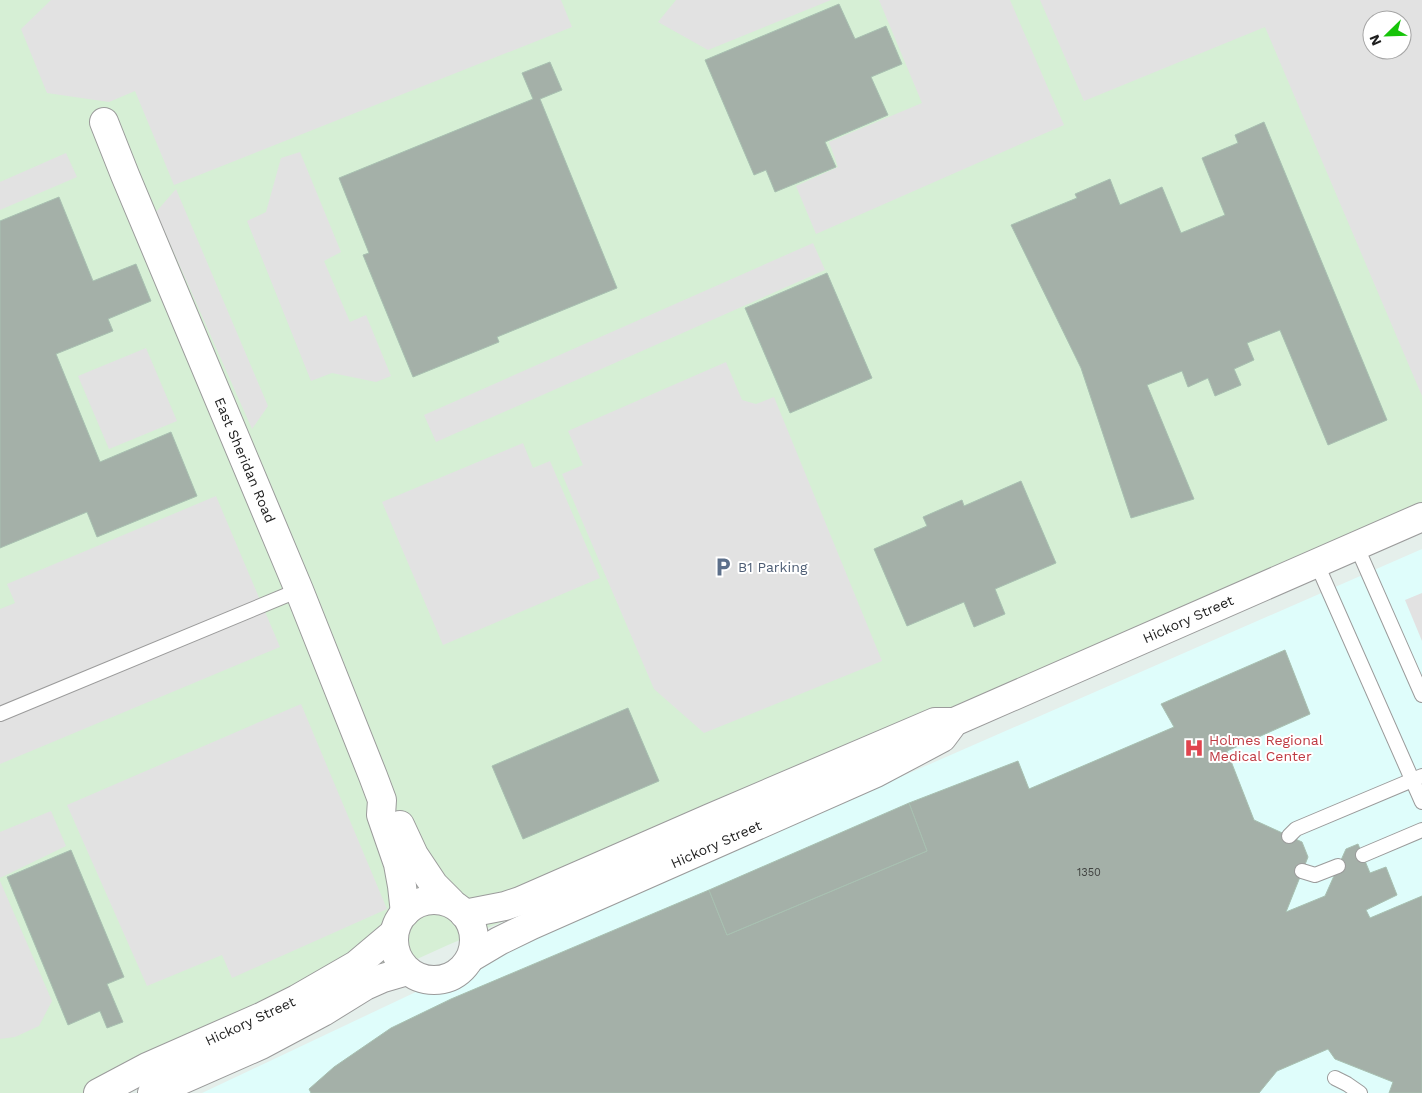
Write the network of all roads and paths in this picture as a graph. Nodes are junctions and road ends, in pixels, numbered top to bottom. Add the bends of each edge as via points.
1 (104, 122) dead end
2 (1422, 517) edge
3 (1356, 545) junction
4 (1316, 562) junction
5 (300, 590) junction
6 (1422, 695) edge
7 (0, 714) edge
8 (954, 722) junction
9 (851, 758) junction
10 (876, 773) junction
11 (1417, 778) edge
12 (382, 800) junction
13 (1422, 802) edge
14 (710, 818) junction
15 (1422, 830) edge
16 (1289, 836) dead end
17 (721, 842) junction
18 (1363, 855) dead end
19 (1338, 866) dead end
20 (1302, 871) dead end
21 (458, 908) junction
22 (399, 923) junction
23 (472, 957) junction
24 (407, 971) junction
25 (218, 1051) junction
26 (1335, 1078) dead end
27 (98, 1093) edge
28 (152, 1093) edge
29 (1360, 1093) edge

1 - 5 street, East Sheridan Road
2 - 3 street, Hickory Street
3 - 4 street, Hickory Street
3 - 6 lane
4 - 8 street, Hickory Street
4 - 11 lane
5 - 7 lane
5 - 12 street, East Sheridan Road
8 - 9 street, Hickory Street via 935,722
8 - 10 street, Hickory Street via 942,738
9 - 10 lane via 867,762
9 - 14 street, Hickory Street
10 - 17 street, Hickory Street
11 - 13 lane
11 - 16 lane via 1296,829
12 - 21 street, East Sheridan Road via 392,809 414,855 434,885
12 - 22 street, East Sheridan Road via 381,815 402,886
14 - 17 street
14 - 21 street, Hickory Street via 520,901 505,906
15 - 18 lane
17 - 23 street, Hickory Street via 532,925
19 - 20 lane via 1315,875
21 - 22 street via 435,900 427,901 411,908
21 - 23 street via 470,922 474,944
22 - 24 street via 393,944
22 - 25 street, Hickory Street via 356,965 264,1016
23 - 24 street via 460,969 432,981
24 - 25 street, Hickory Street via 365,986 294,1028
25 - 27 street, Hickory Street via 147,1067
25 - 28 street, Hickory Street
26 - 29 lane

